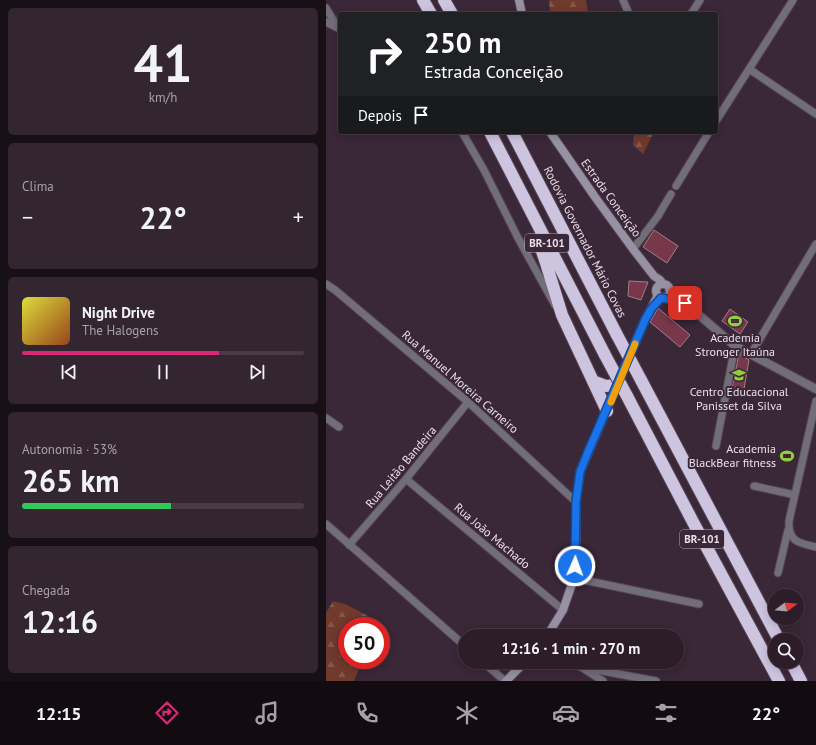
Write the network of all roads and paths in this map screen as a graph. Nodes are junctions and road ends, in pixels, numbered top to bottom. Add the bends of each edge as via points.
1 (423, 0) edge
2 (444, 0) edge
3 (448, 0) edge
4 (519, 0) edge
5 (622, 0) edge
6 (700, 0) edge
7 (793, 0) edge
8 (326, 8) edge
9 (429, 12) edge
10 (452, 12) edge
11 (452, 12) edge
12 (522, 12) edge
13 (628, 12) edge
14 (692, 12) edge
15 (326, 22) edge
16 (338, 26) edge
17 (338, 28) edge
18 (749, 69) junction
19 (816, 114) edge
20 (718, 118) edge
21 (463, 134) edge
22 (491, 134) edge
23 (513, 134) edge
24 (551, 134) edge
25 (708, 134) edge
26 (514, 180) junction
27 (676, 186) dead end
28 (671, 194) dead end
29 (816, 244) edge
30 (633, 249) junction
31 (326, 284) edge
32 (662, 292) junction
33 (562, 315) junction
34 (735, 346) junction
35 (751, 354) junction
36 (593, 381) junction
37 (617, 385) junction
38 (816, 388) edge
39 (816, 401) edge
40 (468, 402) junction
41 (607, 411) junction
42 (326, 418) edge
43 (339, 427) dead end
44 (716, 446) dead end
45 (406, 479) junction
46 (754, 486) dead end
47 (795, 495) junction
48 (576, 502) junction
49 (326, 524) edge
50 (788, 530) junction
51 (349, 545) junction
52 (816, 547) edge
53 (778, 573) dead end
54 (574, 578) junction
55 (699, 604) dead end
56 (563, 610) junction
57 (551, 629) edge
58 (775, 633) edge
59 (458, 640) edge
60 (491, 669) edge
61 (518, 669) edge
62 (584, 669) edge
63 (592, 669) edge
64 (795, 669) edge
65 (505, 681) edge
66 (603, 681) edge
67 (656, 681) edge
68 (779, 681) edge
69 (801, 681) edge

1 - 9 highway
2 - 10 highway
3 - 11 highway
4 - 12 main road
5 - 13 street
6 - 14 street
7 - 18 street
8 - 16 street
15 - 17 street
18 - 19 street
18 - 20 street
21 - 33 street
22 - 26 highway, BR-101
23 - 58 highway, Rodovia Governador Mário Covas / BR-101, bridge
24 - 30 main road, Estrada Conceição
25 - 27 street
26 - 33 highway via 541,246
26 - 68 highway, BR-101, bridge
28 - 30 street
29 - 35 street
30 - 32 main road, Estrada Conceição via 654,276
31 - 40 street, Rua Manuel Moreira Carneiro
32 - 34 street via 680,301
32 - 37 main road via 645,320
33 - 36 highway
34 - 35 street
34 - 44 street
35 - 38 street
36 - 37 highway via 606,386
36 - 41 highway
37 - 41 main road
39 - 47 street
40 - 45 street, Rua Leitão Bandeira
40 - 48 street, Rua Manuel Moreira Carneiro
41 - 48 main road via 580,472
42 - 43 street
45 - 51 street, Rua Leitão Bandeira
45 - 56 street, Rua João Machado
46 - 47 street
47 - 50 street
48 - 54 main road
49 - 51 street
50 - 52 street via 794,540
50 - 53 street
51 - 59 street
54 - 55 street
54 - 56 main road
56 - 57 main road
60 - 65 street
61 - 65 main road
62 - 66 street
63 - 67 street
64 - 69 highway

